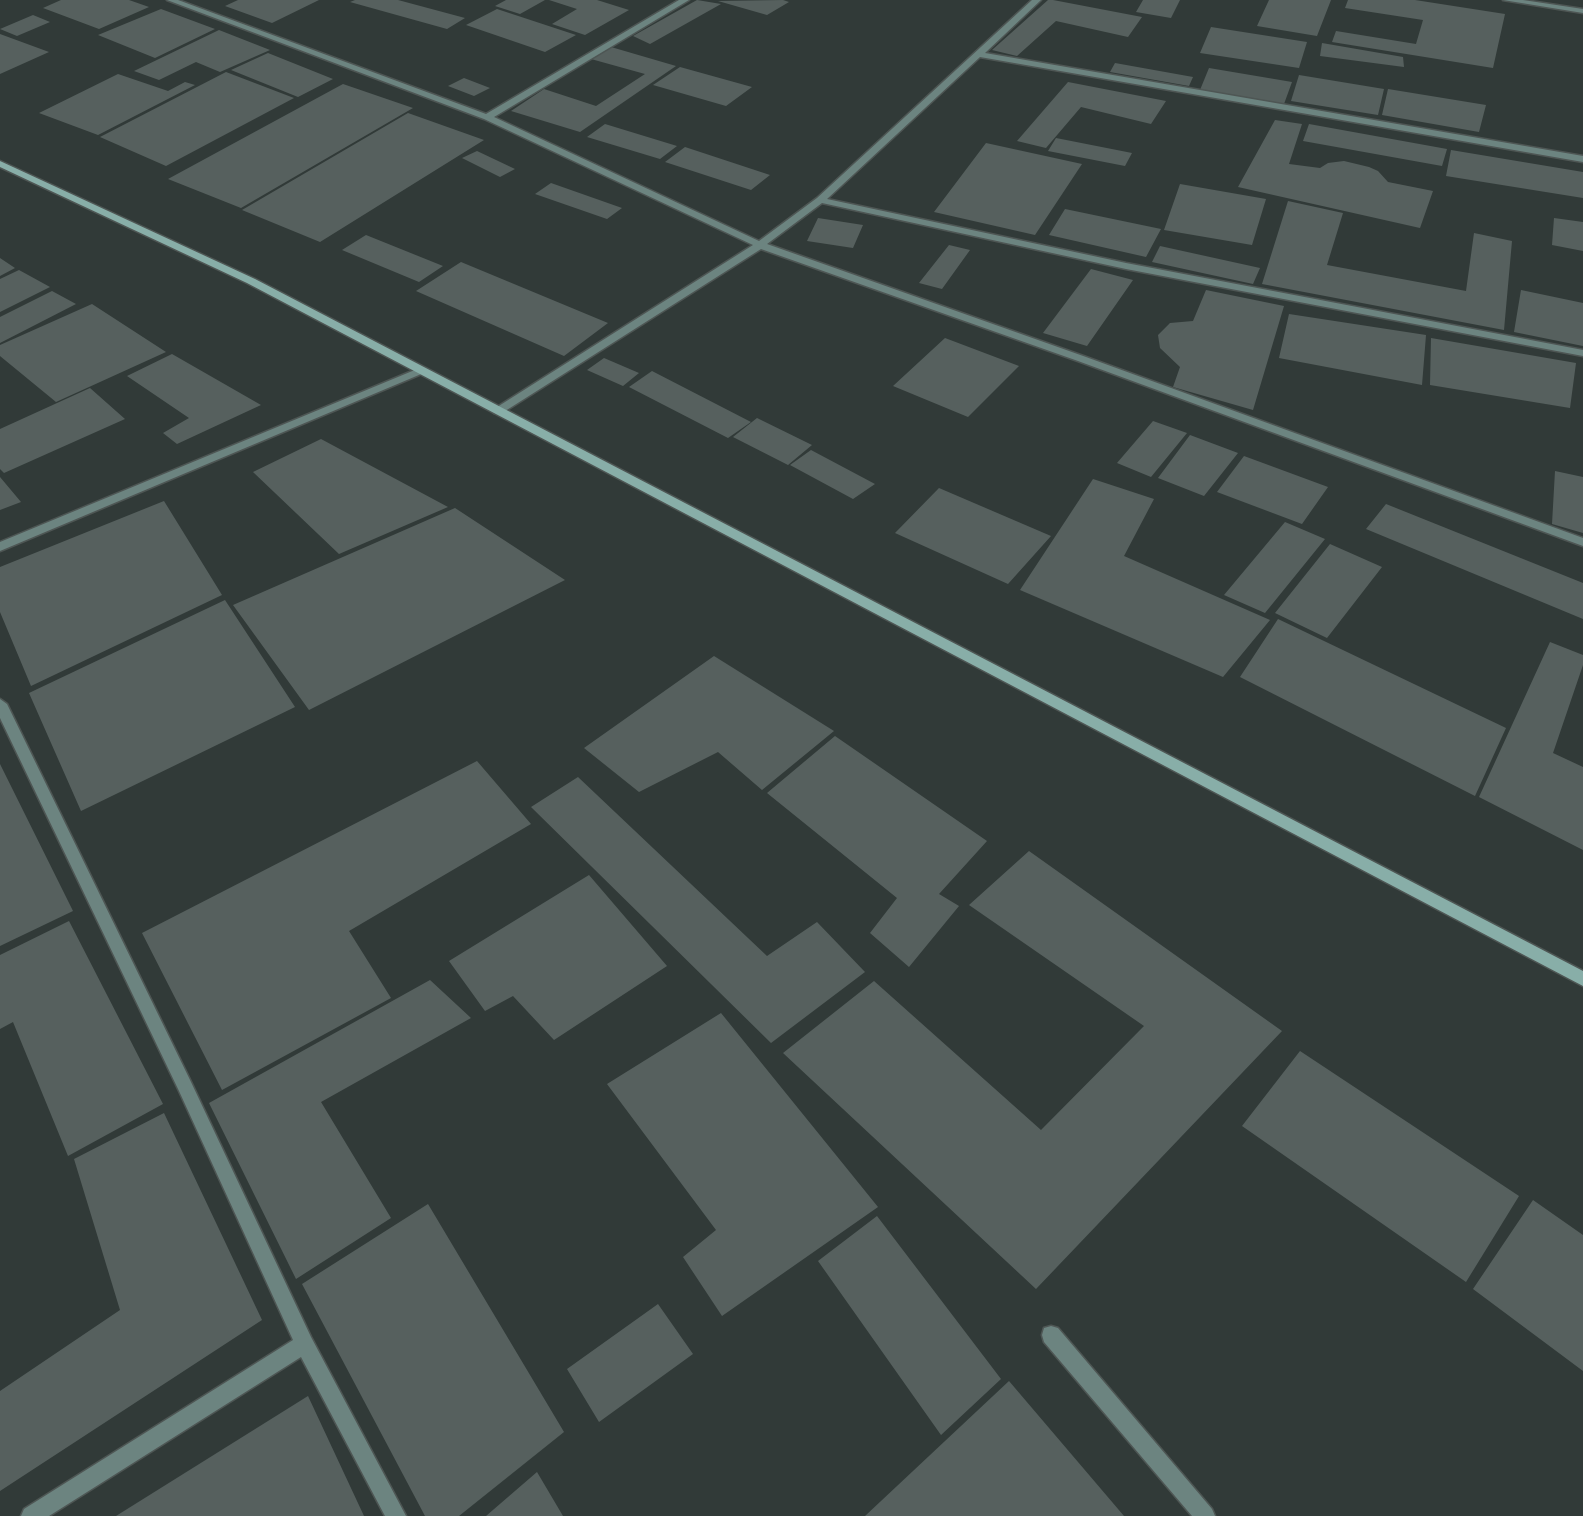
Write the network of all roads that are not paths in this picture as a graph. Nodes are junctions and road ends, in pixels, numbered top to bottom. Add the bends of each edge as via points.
1 (171, 0) edge
2 (685, 0) edge
3 (1037, 0) edge
4 (1507, 0) edge
5 (1583, 11) edge
6 (978, 54) junction
7 (487, 117) junction
8 (1583, 159) edge
9 (0, 164) edge
10 (820, 200) junction
11 (760, 245) junction
12 (1583, 353) edge
13 (422, 370) junction
14 (498, 411) junction
15 (1583, 542) edge
16 (0, 547) edge
17 (0, 704) edge
18 (1583, 979) edge
19 (1051, 1335) dead end
20 (304, 1344) junction
21 (31, 1516) edge
22 (396, 1516) edge
23 (1205, 1516) edge

1 - 7 street
2 - 7 street
3 - 6 street
4 - 5 street
6 - 8 street
6 - 10 street
7 - 11 street
9 - 13 main road via 251,281
10 - 11 street
10 - 12 street via 1126,266
11 - 14 street
11 - 15 street
13 - 14 main road
13 - 16 street
14 - 18 main road
17 - 20 street
19 - 23 street
20 - 21 street
20 - 22 street

